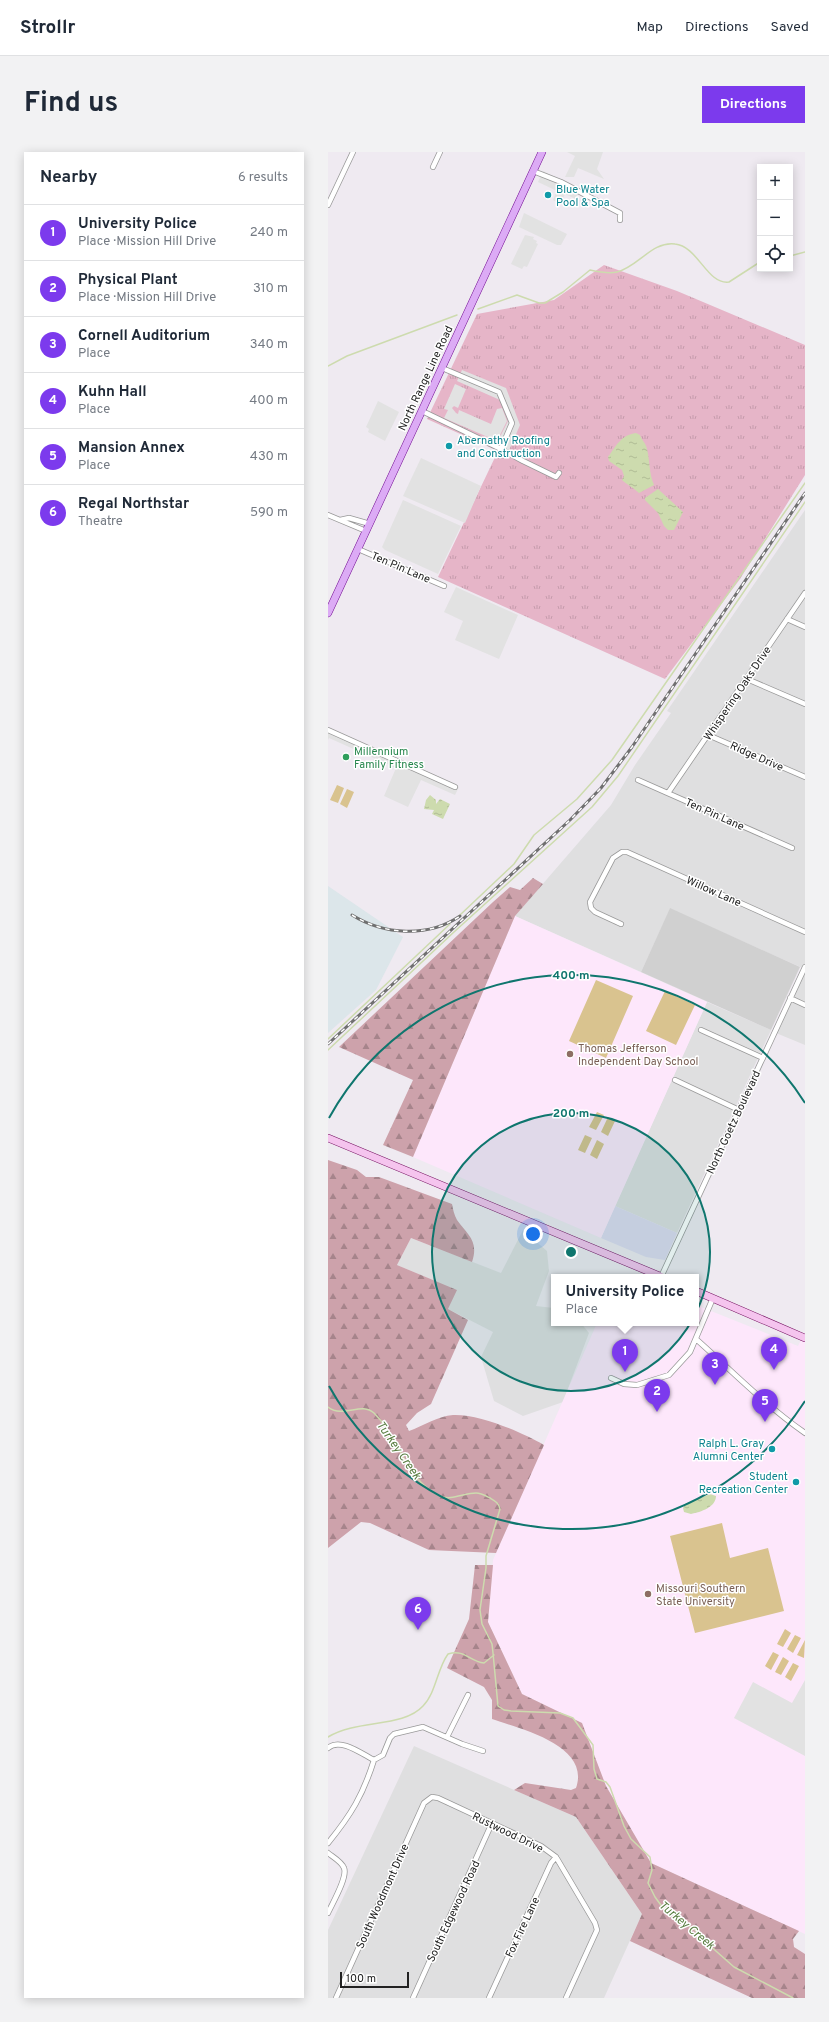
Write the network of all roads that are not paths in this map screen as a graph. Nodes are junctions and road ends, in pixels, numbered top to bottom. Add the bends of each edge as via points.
1 (353, 152) edge
2 (440, 152) edge
3 (542, 152) edge
4 (434, 166) dead end
5 (533, 171) junction
6 (328, 205) edge
7 (620, 220) dead end
8 (442, 368) junction
9 (422, 412) junction
10 (501, 448) junction
11 (559, 473) dead end
12 (328, 515) edge
13 (340, 520) junction
14 (370, 524) junction
15 (366, 531) junction
16 (358, 549) junction
17 (444, 586) dead end
18 (805, 593) edge
19 (328, 612) edge
20 (787, 619) junction
21 (805, 627) edge
22 (747, 679) junction
23 (805, 704) edge
24 (328, 730) edge
25 (708, 735) junction
26 (805, 777) edge
27 (638, 780) dead end
28 (455, 787) dead end
29 (668, 793) junction
30 (792, 848) dead end
31 (621, 924) dead end
32 (805, 932) edge
33 (805, 967) edge
34 (790, 998) junction
35 (805, 1005) edge
36 (701, 1030) dead end
37 (763, 1058) junction
38 (675, 1080) dead end
39 (739, 1110) junction
40 (328, 1138) edge
41 (654, 1274) edge
42 (662, 1274) edge
43 (699, 1292) edge
44 (713, 1298) junction
45 (805, 1338) edge
46 (696, 1339) junction
47 (611, 1378) dead end
48 (805, 1433) edge
49 (468, 1695) dead end
50 (447, 1737) junction
51 (328, 1748) edge
52 (483, 1751) dead end
53 (374, 1760) junction
54 (432, 1798) joint
55 (492, 1823) junction
56 (328, 1843) edge
57 (328, 1853) edge
58 (556, 1857) junction
59 (328, 1913) edge
60 (336, 1998) edge
61 (413, 1998) edge
62 (489, 1998) edge
63 (566, 1998) edge

1 - 6 street
2 - 4 street
3 - 5 main road, North Range Line Road
5 - 7 street via 561,182 620,213
5 - 8 main road, North Range Line Road
8 - 9 main road, North Range Line Road
8 - 10 street via 499,392 512,423
9 - 10 street
9 - 14 main road, North Range Line Road
10 - 11 street via 556,477
12 - 13 street
13 - 14 street via 350,518
13 - 15 street
14 - 15 main road, North Range Line Road
15 - 16 main road, North Range Line Road
16 - 17 street, Ten Pin Lane
16 - 19 main road, North Range Line Road
18 - 20 street, Whispering Oaks Drive
20 - 21 street
20 - 22 street, Whispering Oaks Drive
22 - 23 street
22 - 25 street, Whispering Oaks Drive
24 - 28 street
25 - 26 street, Ridge Drive
25 - 29 street, Whispering Oaks Drive
27 - 29 street, Ten Pin Lane
29 - 30 street, Ten Pin Lane
31 - 32 street, Willow Lane via 595,912 590,902 613,858 627,852
33 - 34 street, North Goetz Boulevard
34 - 35 street
34 - 37 street, North Goetz Boulevard
36 - 37 street
37 - 39 street, North Goetz Boulevard
38 - 39 street
39 - 42 street, North Goetz Boulevard
40 - 41 main road
43 - 44 main road
44 - 45 main road
44 - 46 street
46 - 47 street via 690,1352 669,1375 637,1385 624,1384
46 - 48 street via 756,1395
49 - 50 street
50 - 52 street
50 - 53 street via 423,1727 394,1734 383,1755
51 - 53 street via 336,1744 345,1746
53 - 56 street via 365,1789 347,1820
54 - 55 street, Rustwood Drive via 438,1798
54 - 60 street, South Woodmont Drive via 424,1803
55 - 58 street, Rustwood Drive via 541,1846
55 - 61 street, South Edgewood Road
57 - 59 street via 345,1870 345,1877
58 - 62 street, Fox Fire Lane
58 - 63 street, Rustwood Drive via 597,1930

